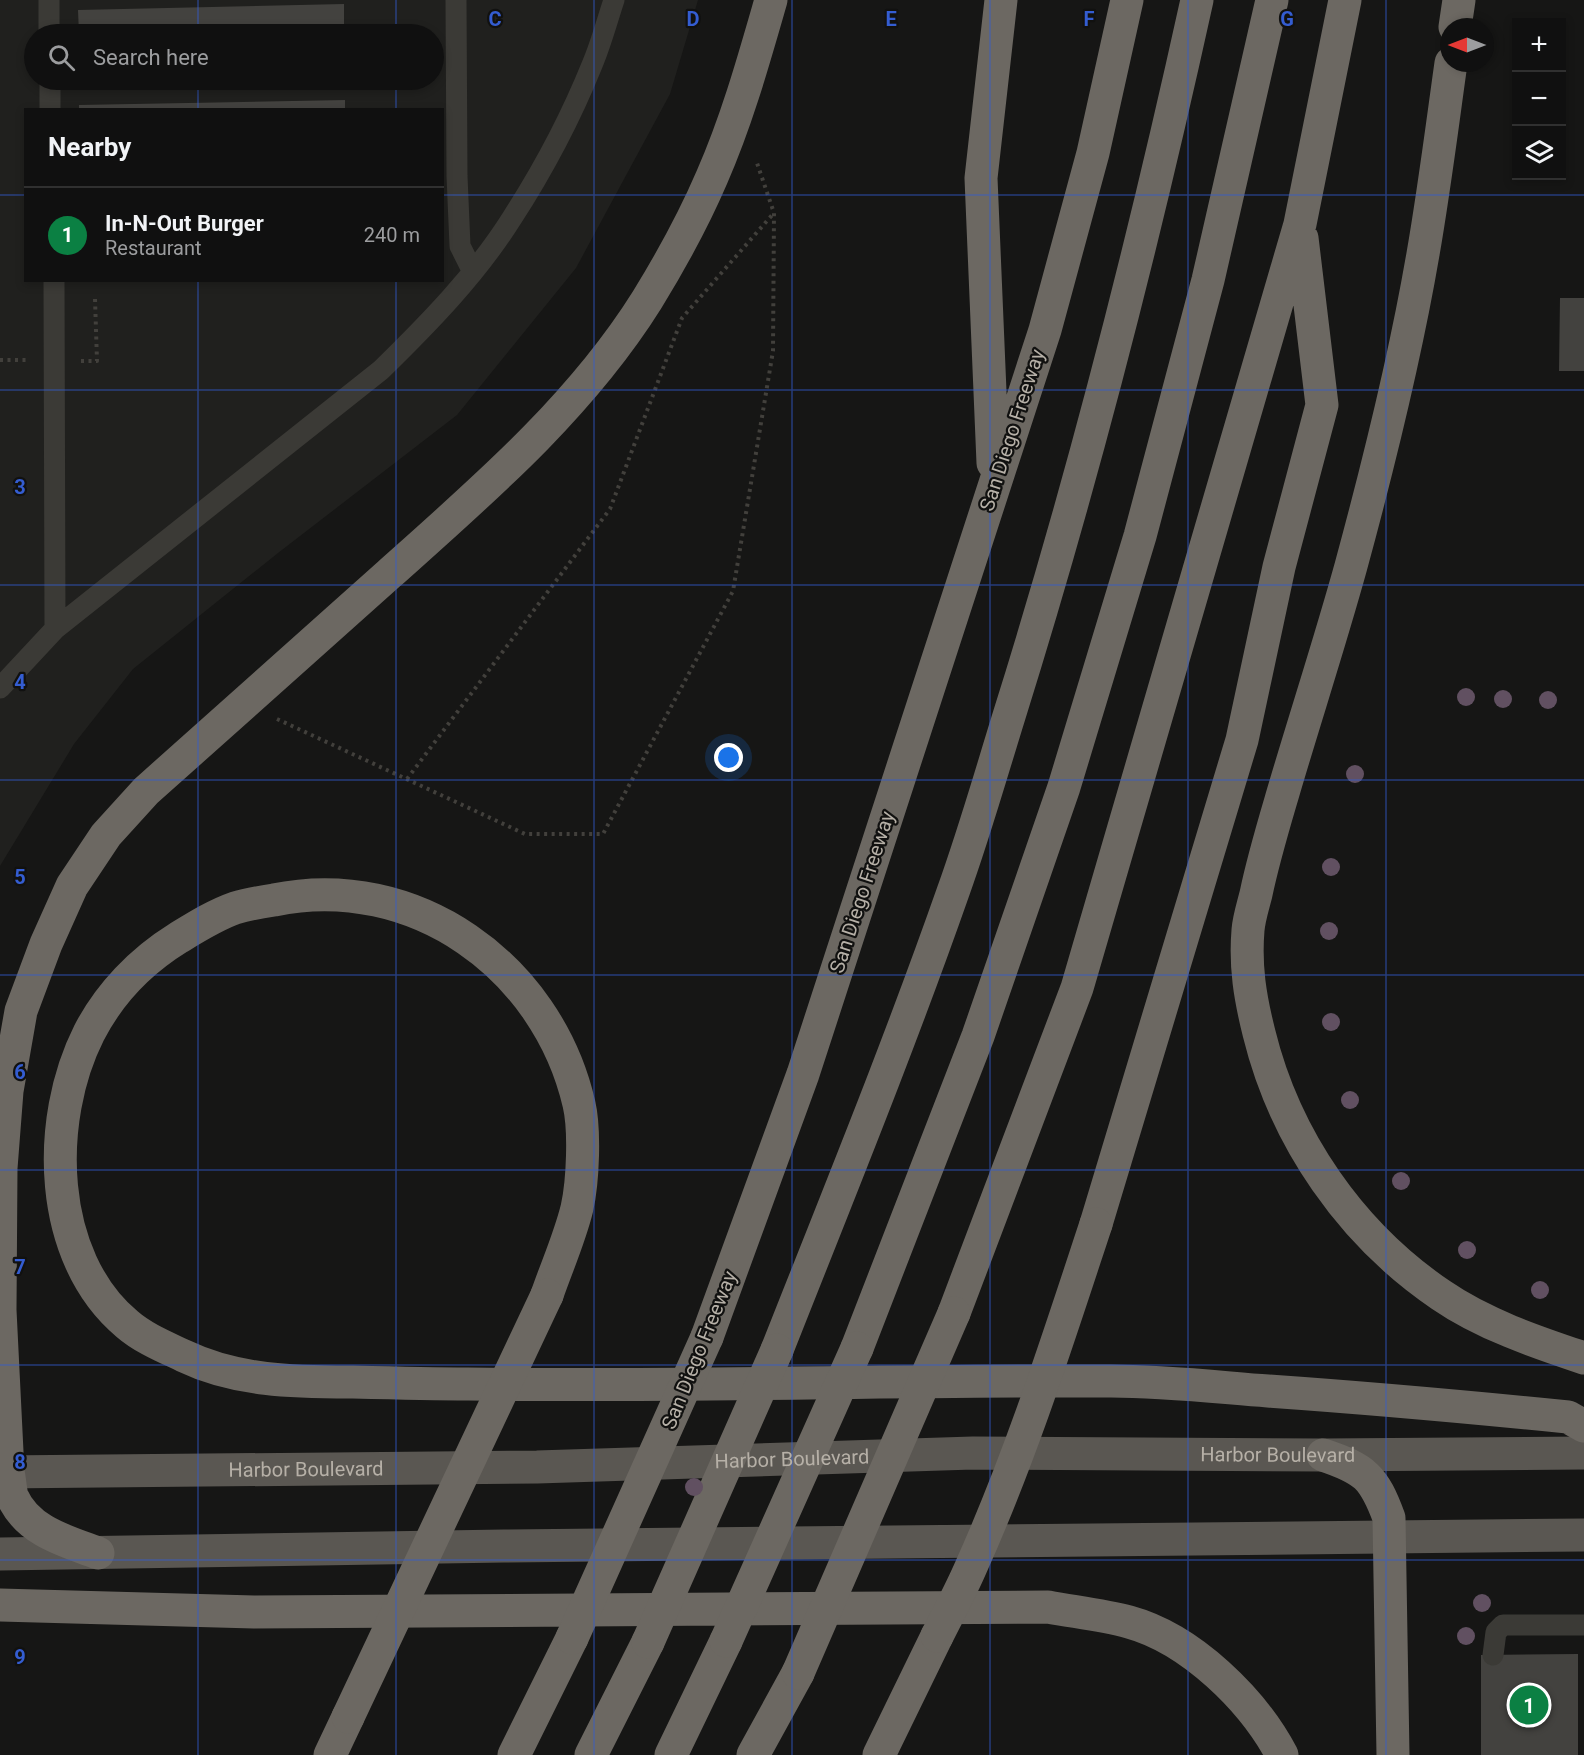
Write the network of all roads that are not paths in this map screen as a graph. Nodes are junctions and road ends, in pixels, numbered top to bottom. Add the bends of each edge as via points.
1 (49, 0) edge
2 (456, 0) edge
3 (615, 0) edge
4 (771, 0) edge
5 (1001, 0) edge
6 (1127, 0) edge
7 (1197, 0) edge
8 (1272, 0) edge
9 (1345, 0) edge
10 (1459, 0) edge
11 (1456, 18) edge
12 (49, 24) edge
13 (1450, 72) edge
14 (50, 90) edge
15 (50, 108) edge
16 (1300, 224) junction
17 (473, 272) junction
18 (54, 282) edge
19 (994, 486) junction
20 (55, 629) junction
21 (0, 688) edge
22 (1584, 1358) edge
23 (1584, 1426) edge
24 (1584, 1453) edge
25 (1323, 1455) junction
26 (4, 1472) edge
27 (1584, 1535) edge
28 (1390, 1536) junction
29 (98, 1553) junction
30 (0, 1554) edge
31 (0, 1605) edge
32 (1584, 1625) edge
33 (1493, 1655) dead end
34 (330, 1755) edge
35 (514, 1755) edge
36 (591, 1755) edge
37 (671, 1755) edge
38 (753, 1755) edge
39 (879, 1755) edge
40 (1282, 1755) edge
41 (1393, 1755) edge

1 - 12 lane
2 - 17 lane via 460,246
3 - 17 lane via 593,64 562,132 512,219
4 - 26 highway via 713,175 646,301 601,364 492,482 146,791 106,835 72,886 21,1011 7,1091 1,1168
5 - 19 highway via 981,178
6 - 19 highway, San Diego Freeway via 1093,153 1045,330
7 - 36 highway, bridge via 1107,377 1031,645 954,889 861,1140 777,1350 648,1642
8 - 37 highway, bridge via 1208,280 1140,536 1064,786 978,1036 857,1348
9 - 16 highway
10 - 11 highway
13 - 22 highway via 1424,253 1401,365 1350,568 1264,856 1248,926 1246,970 1264,1054 1280,1100 1322,1176 1354,1217 1380,1246 1443,1297 1484,1319
14 - 15 lane
16 - 38 highway, bridge via 1077,988 954,1313 798,1673
16 - 39 highway, bridge via 1322,405 1279,567 1242,740 1096,1224 1040,1391 972,1566
17 - 20 lane via 381,370
18 - 20 lane
19 - 35 highway, San Diego Freeway, bridge via 803,1074 707,1337 572,1638
20 - 21 lane
23 - 34 highway, bridge via 1568,1417 1434,1403 1141,1381 580,1386 300,1382 233,1374 192,1360 130,1328 107,1305 85,1270 70,1233 59,1149 63,1109 74,1069 90,1029 122,984 155,952 237,907 294,896 341,894 397,905 465,937 516,981 540,1013 565,1060 580,1109 582,1161 577,1207 547,1295 348,1717
24 - 25 main road, Harbor Boulevard
25 - 26 main road, Harbor Boulevard via 973,1452 537,1467
25 - 28 highway via 1347,1463 1368,1479 1389,1518
26 - 29 highway via 23,1514 41,1530
27 - 28 main road
28 - 29 main road
28 - 41 highway
29 - 30 main road
31 - 40 highway via 254,1612 1048,1607 1131,1623 1164,1636 1194,1656 1252,1709
32 - 33 lane via 1503,1625 1496,1632

